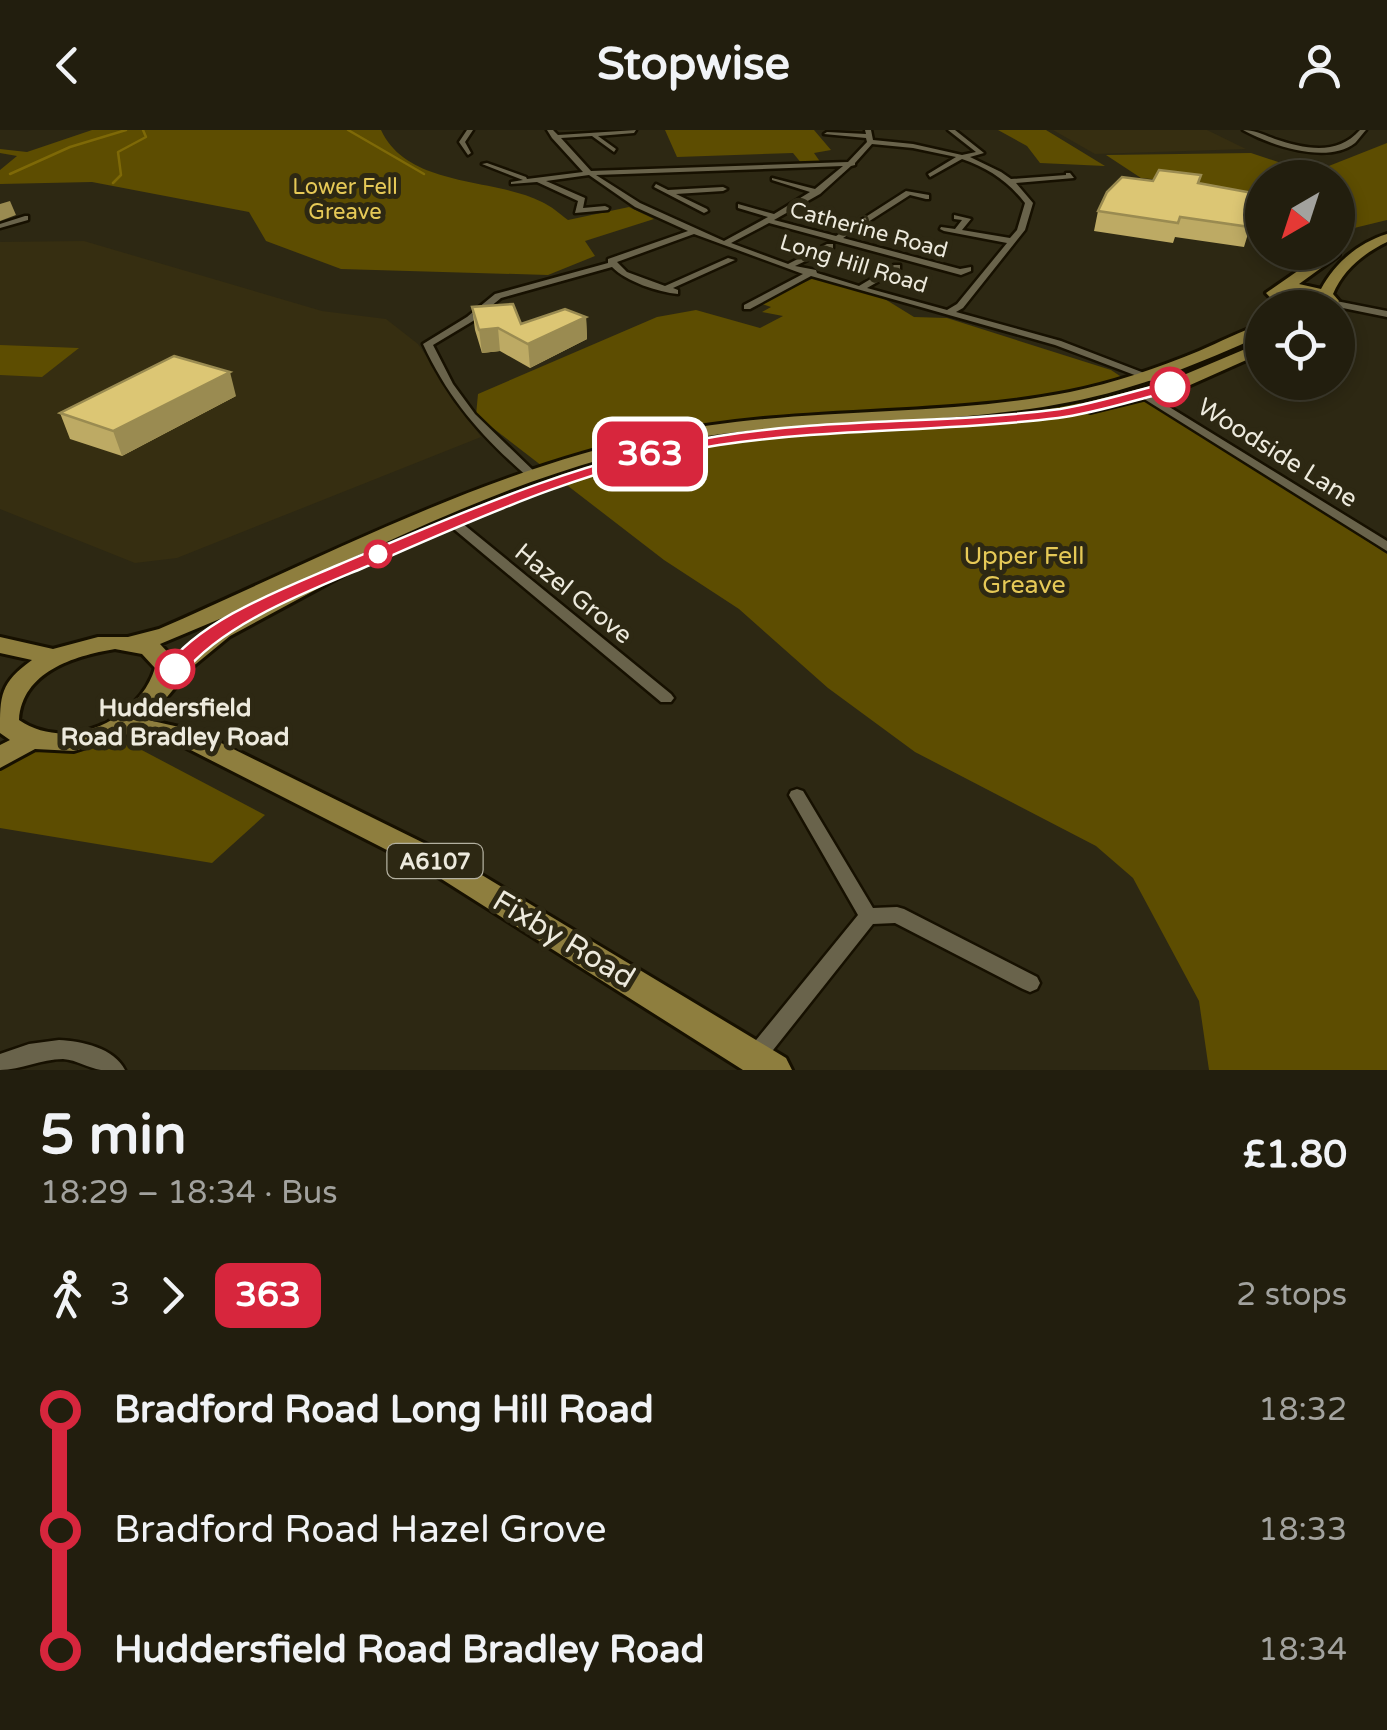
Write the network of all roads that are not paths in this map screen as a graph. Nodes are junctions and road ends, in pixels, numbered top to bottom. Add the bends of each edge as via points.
1 (470, 130) edge
2 (951, 130) edge
3 (1246, 130) edge
4 (1363, 130) edge
5 (634, 132) edge
6 (552, 134) edge
7 (828, 134) dead end
8 (595, 136) junction
9 (869, 136) edge
10 (614, 150) dead end
11 (468, 153) dead end
12 (960, 157) junction
13 (485, 164) dead end
14 (853, 164) junction
15 (716, 169) junction
16 (589, 172) junction
17 (930, 173) dead end
18 (1073, 177) dead end
19 (774, 179) dead end
20 (534, 180) junction
21 (1012, 181) junction
22 (513, 182) dead end
23 (656, 186) dead end
24 (667, 192) junction
25 (817, 192) junction
26 (926, 196) dead end
27 (596, 198) dead end
28 (582, 200) junction
29 (605, 208) dead end
30 (704, 211) dead end
31 (732, 212) dead end
32 (956, 217) dead end
33 (25, 218) dead end
34 (770, 218) junction
35 (0, 226) edge
36 (1387, 228) edge
37 (944, 229) dead end
38 (957, 231) junction
39 (694, 232) junction
40 (1014, 234) junction
41 (1355, 238) edge
42 (1387, 238) edge
43 (834, 242) junction
44 (724, 243) junction
45 (708, 260) dead end
46 (611, 265) junction
47 (791, 265) junction
48 (896, 270) dead end
49 (1315, 270) edge
50 (813, 272) junction
51 (981, 278) junction
52 (863, 288) junction
53 (1293, 290) edge
54 (1329, 290) edge
55 (768, 308) dead end
56 (1355, 309) edge
57 (950, 312) junction
58 (1387, 314) edge
59 (1245, 337) edge
60 (1245, 354) edge
61 (1144, 386) junction
62 (532, 474) junction
63 (452, 522) junction
64 (1387, 547) edge
65 (133, 643) junction
66 (0, 648) edge
67 (53, 658) junction
68 (23, 677) junction
69 (160, 691) junction
70 (666, 698) dead end
71 (124, 724) junction
72 (3, 726) edge
73 (188, 737) junction
74 (30, 740) junction
75 (0, 758) edge
76 (797, 796) dead end
77 (868, 916) junction
78 (1030, 983) dead end
79 (0, 1064) edge
80 (764, 1064) edge
81 (114, 1070) edge

1 - 11 street via 462,142
2 - 12 street via 980,150
3 - 4 street via 1304,152 1340,145
5 - 8 street
6 - 8 street
6 - 16 street, Long Hill Road
7 - 9 street
8 - 10 street
9 - 12 street
9 - 14 street
12 - 17 street
12 - 21 street
13 - 20 street
14 - 15 street
14 - 25 street
15 - 16 street
15 - 24 street via 726,192
16 - 20 street
16 - 39 street, Long Hill Road
18 - 21 street
19 - 25 street
20 - 22 street
20 - 28 street
21 - 40 street via 1030,203
23 - 24 street
24 - 30 street
25 - 34 street
26 - 43 street via 910,193
27 - 28 street
28 - 29 street via 578,212
31 - 34 street, Catherine Road via 742,208
32 - 38 street via 967,220
33 - 35 street
34 - 43 street, Catherine Road
34 - 44 street
36 - 41 main road
37 - 38 street
38 - 40 street
39 - 44 street, Long Hill Road
39 - 46 street
40 - 51 street
42 - 54 main road via 1351,262
43 - 47 street
43 - 51 street, Catherine Road
44 - 47 street, Long Hill Road
45 - 46 street via 726,262 670,290
46 - 62 street via 498,296 428,344 446,386 474,424
47 - 50 street, Long Hill Road
48 - 52 street
49 - 53 main road
50 - 52 street, Long Hill Road
50 - 55 street via 751,305
51 - 57 street
52 - 57 street, Long Hill Road
56 - 58 street
57 - 61 street, Long Hill Road via 1063,345
59 - 61 main road
60 - 61 main road via 1172,386
61 - 62 main road via 1040,402 724,428
61 - 63 main road via 1061,413 668,449 534,488
61 - 64 street, Woodside Lane
62 - 65 main road via 166,635
63 - 69 main road via 219,630 189,652
63 - 70 street, Hazel Grove
65 - 67 main road via 95,644
65 - 69 main road, Fixby Road via 161,656
66 - 67 main road
66 - 68 main road
67 - 68 main road
68 - 72 main road via 3,709
69 - 71 main road
69 - 73 main road, Fixby Road / A6107
71 - 73 main road, Fixby Road / A6107
71 - 74 main road via 74,741
72 - 74 main road
73 - 80 main road, Fixby Road / A6107 via 442,865
74 - 75 main road
76 - 77 street
77 - 78 street via 898,915
77 - 80 street
79 - 81 street via 38,1051 76,1050

